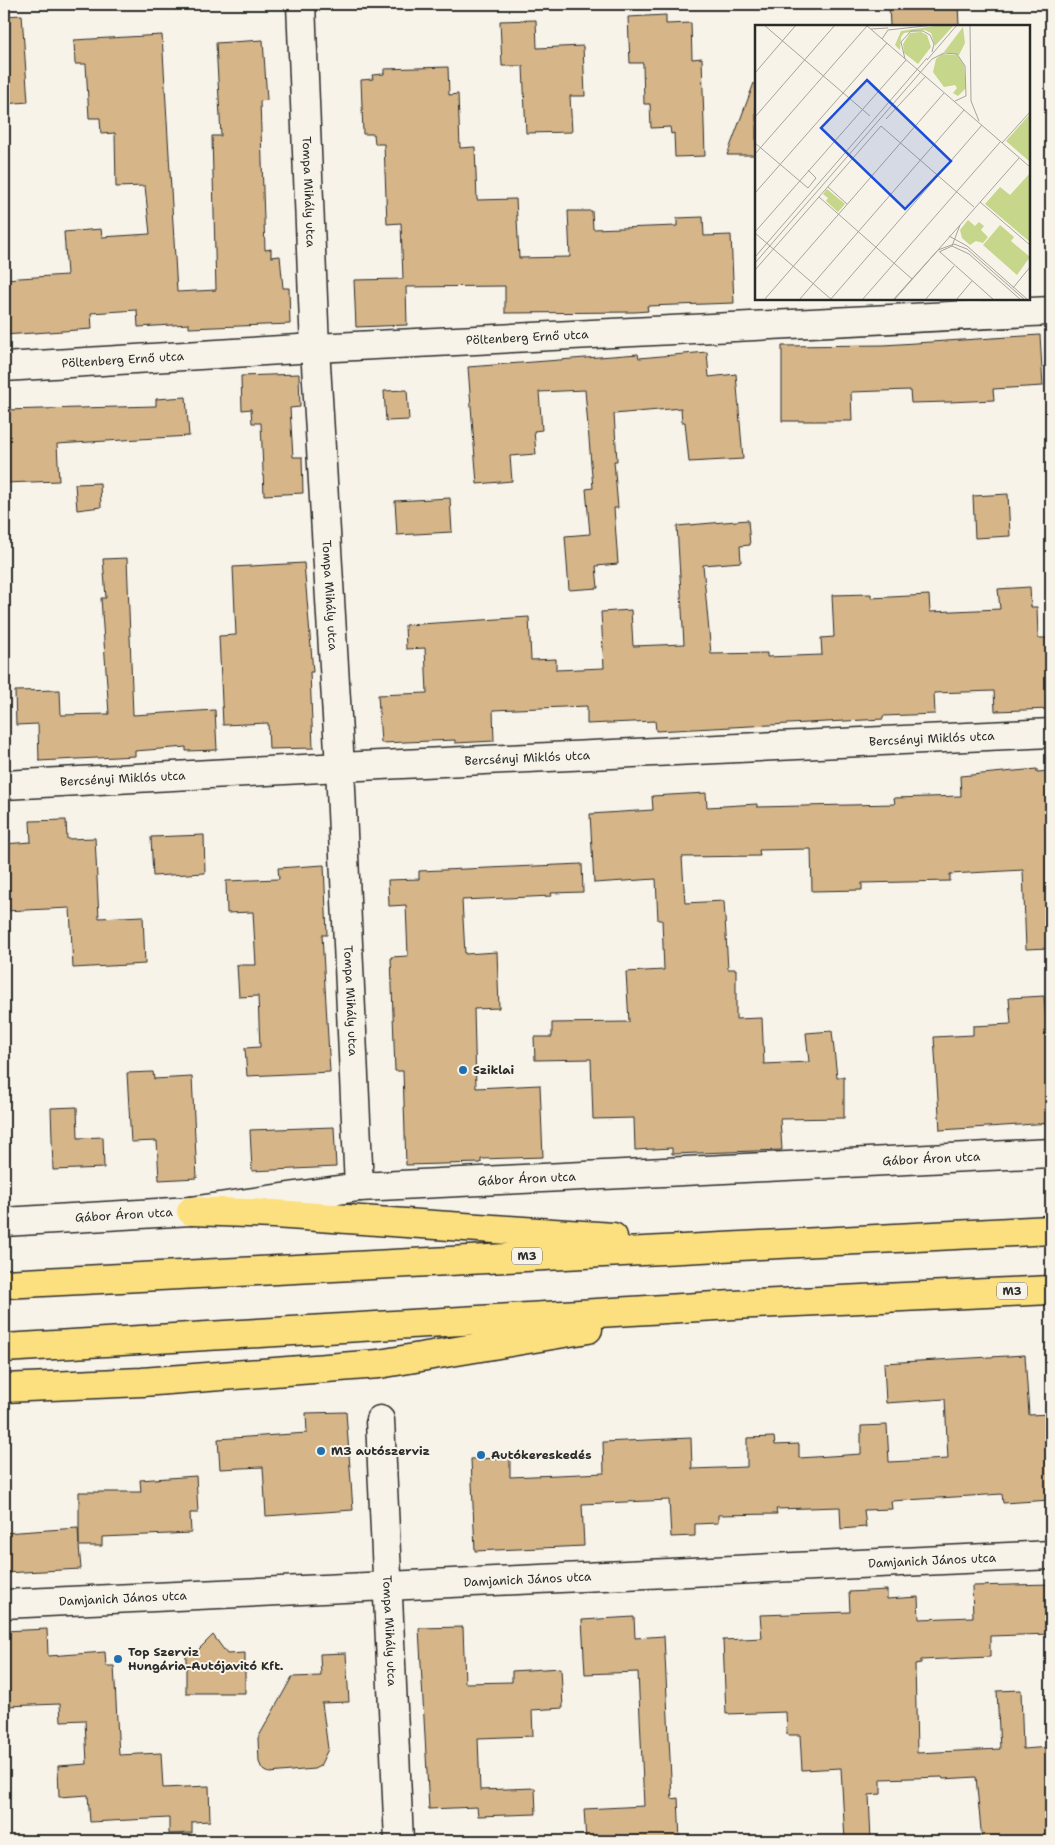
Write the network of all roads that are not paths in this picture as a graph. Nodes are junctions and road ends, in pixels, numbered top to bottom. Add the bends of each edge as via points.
1 (301, 4) edge
2 (1051, 310) edge
3 (314, 348) junction
4 (4, 367) edge
5 (1051, 733) edge
6 (340, 766) junction
7 (4, 785) edge
8 (1051, 1153) edge
9 (359, 1187) junction
10 (191, 1211) junction
11 (4, 1222) edge
12 (1051, 1230) edge
13 (734, 1245) junction
14 (4, 1284) edge
15 (1051, 1290) edge
16 (733, 1305) junction
17 (4, 1348) edge
18 (4, 1388) edge
19 (380, 1420) dead end
20 (1051, 1555) edge
21 (389, 1587) junction
22 (4, 1604) edge
23 (399, 1841) edge

1 - 3 street, Tompa Mihály utca
2 - 3 street, Pöltenberg Ernő utca
3 - 4 street, Pöltenberg Ernő utca
3 - 6 street, Tompa Mihály utca
5 - 6 street, Bercsényi Miklós utca
6 - 7 street, Bercsényi Miklós utca
6 - 9 street, Tompa Mihály utca
8 - 9 street, Gábor Áron utca
9 - 10 street, Gábor Áron utca
10 - 11 street, Gábor Áron utca
10 - 13 main road
12 - 13 main road, M3
13 - 14 main road, M3
15 - 16 main road, M3
16 - 17 main road, M3
16 - 18 main road via 378,1364 142,1382
19 - 21 street, Tompa Mihály utca
20 - 21 street, Damjanich János utca
21 - 22 street, Damjanich János utca
21 - 23 street, Tompa Mihály utca

